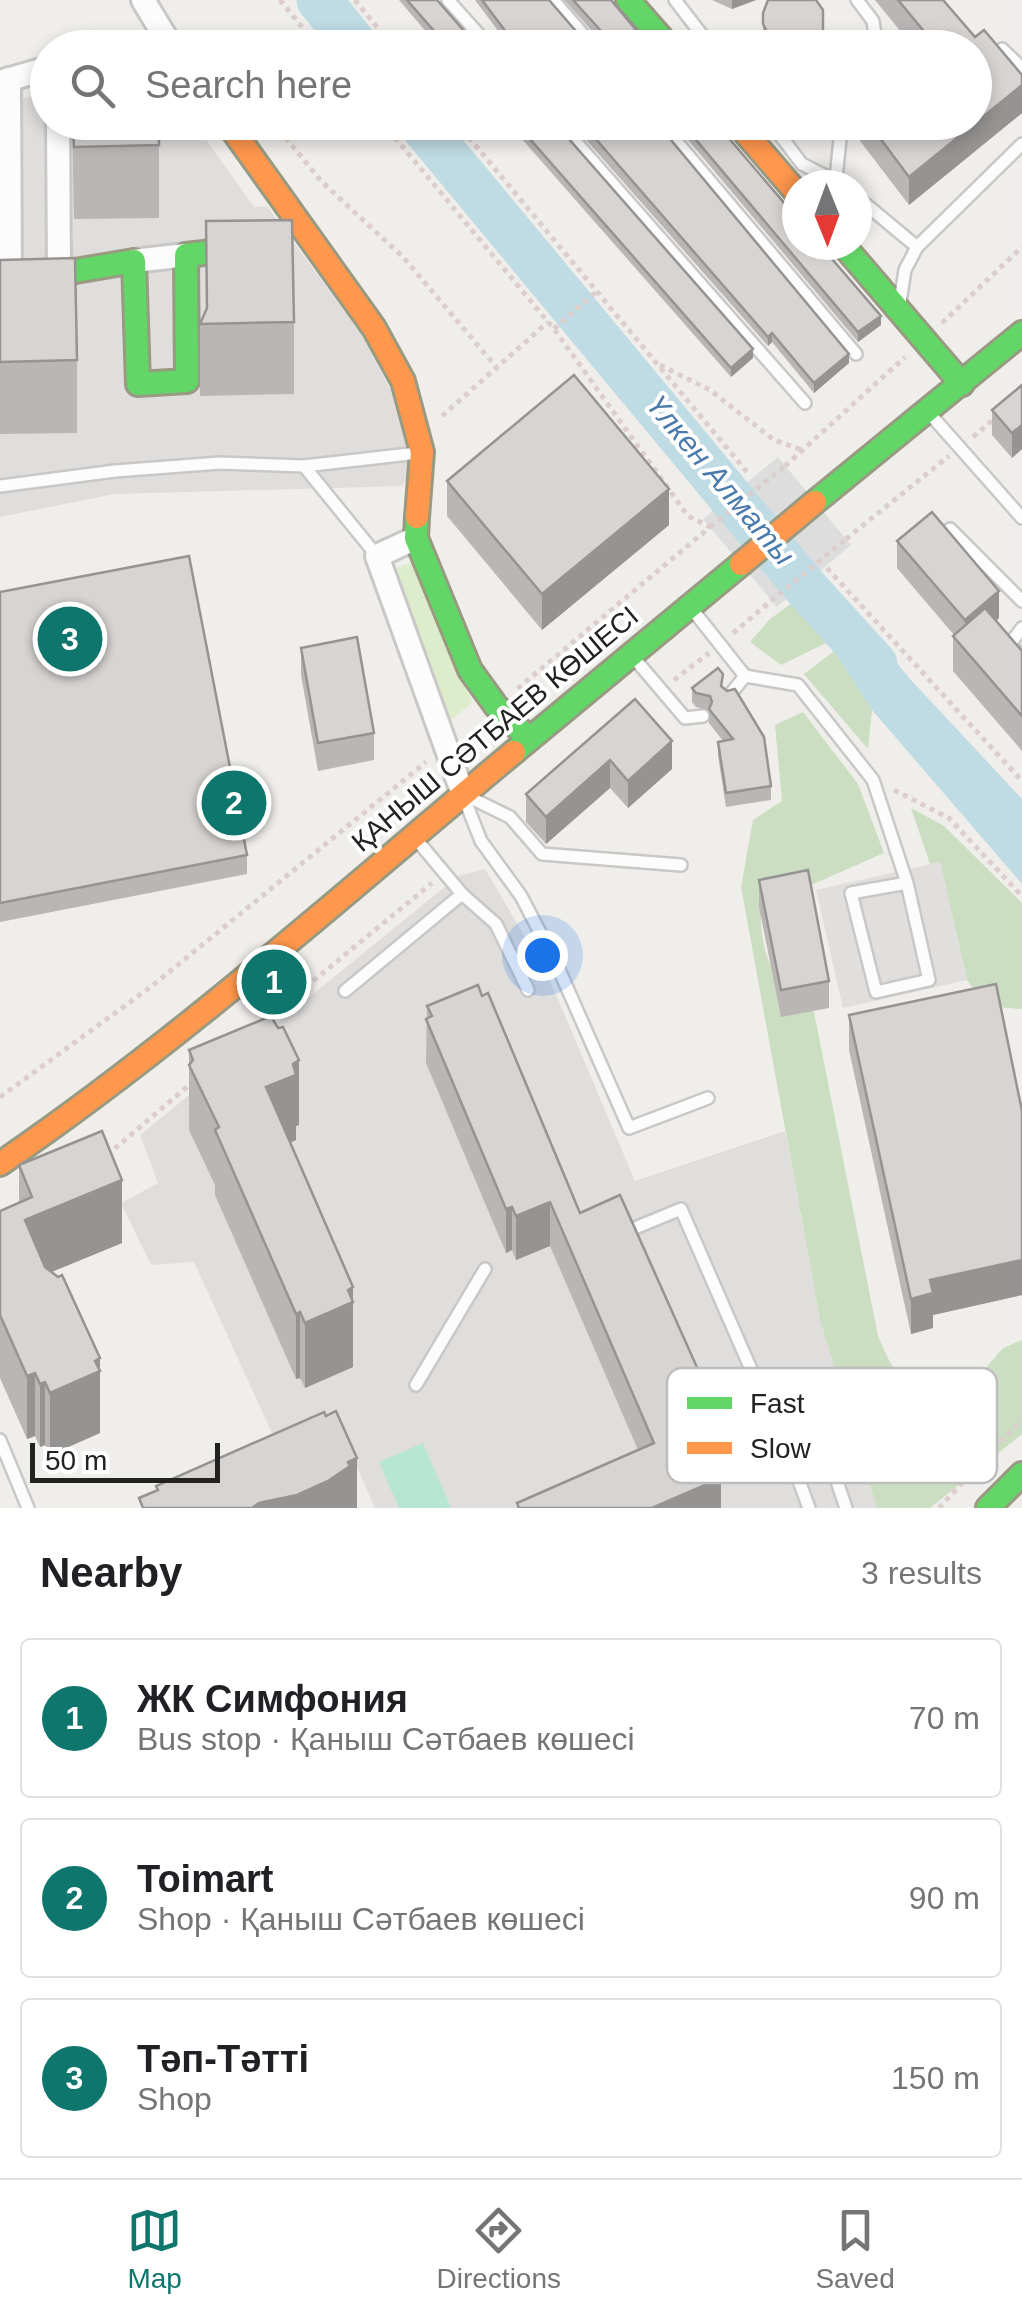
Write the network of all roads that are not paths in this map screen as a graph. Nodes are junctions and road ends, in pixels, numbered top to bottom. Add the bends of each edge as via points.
1 (144, 0) edge
2 (448, 0) edge
3 (553, 0) edge
4 (628, 0) edge
5 (674, 0) edge
6 (857, 0) edge
7 (162, 30) edge
8 (474, 30) edge
9 (579, 30) edge
10 (652, 30) edge
11 (698, 30) edge
12 (874, 30) edge
13 (1002, 49) edge
14 (1022, 68) edge
15 (30, 73) edge
16 (5, 80) edge
17 (58, 140) edge
18 (240, 140) edge
19 (573, 140) edge
20 (675, 140) edge
21 (751, 140) edge
22 (784, 140) edge
23 (840, 140) edge
24 (1022, 144) edge
25 (814, 170) edge
26 (839, 170) edge
27 (782, 176) edge
28 (872, 209) edge
29 (263, 246) edge
30 (916, 247) junction
31 (186, 256) junction
32 (855, 260) edge
33 (134, 261) junction
34 (59, 272) junction
35 (5, 284) edge
36 (899, 310) junction
37 (1022, 333) edge
38 (856, 354) dead end
39 (962, 384) junction
40 (805, 403) dead end
41 (928, 411) junction
42 (420, 444) junction
43 (304, 466) junction
44 (0, 486) edge
45 (1022, 518) edge
46 (950, 529) edge
47 (416, 538) junction
48 (377, 556) junction
49 (1022, 601) edge
50 (690, 606) junction
51 (1022, 628) edge
52 (631, 655) junction
53 (1022, 658) edge
54 (745, 676) junction
55 (729, 696) edge
56 (703, 716) dead end
57 (529, 739) junction
58 (463, 794) junction
59 (413, 836) junction
60 (682, 865) dead end
61 (907, 882) junction
62 (462, 894) junction
63 (528, 990) dead end
64 (345, 991) dead end
65 (708, 1098) dead end
66 (0, 1164) edge
67 (635, 1228) edge
68 (484, 1269) dead end
69 (750, 1368) edge
70 (416, 1385) dead end
71 (0, 1440) edge
72 (1022, 1474) edge
73 (799, 1483) edge
74 (838, 1483) edge
75 (28, 1508) edge
76 (808, 1508) edge
77 (846, 1508) edge
78 (988, 1508) edge

1 - 7 street
2 - 8 lane
3 - 9 lane
4 - 10 street
5 - 11 lane
6 - 12 lane
13 - 14 lane
15 - 16 street
16 - 35 street
17 - 34 street
18 - 42 street via 374,328 403,381
19 - 40 lane
20 - 38 lane
21 - 27 street
22 - 25 lane
23 - 26 lane
24 - 30 lane
28 - 30 lane
29 - 31 street
30 - 36 lane
31 - 33 street
31 - 33 street via 186,381 138,384
32 - 36 street
33 - 34 street
34 - 35 street
36 - 39 street
37 - 39 street, ҚАНЫШ СӘТБАЕВ КӨШЕСІ
39 - 41 street, ҚАНЫШ СӘТБАЕВ КӨШЕСІ
41 - 45 lane
41 - 50 street, ҚАНЫШ СӘТБАЕВ КӨШЕСІ, bridge
42 - 43 lane
42 - 47 street
43 - 44 lane via 220,463
43 - 48 lane
46 - 49 lane
47 - 48 street
47 - 57 street via 470,670
48 - 58 street
50 - 52 street, ҚАНЫШ СӘТБАЕВ КӨШЕСІ
50 - 54 lane
51 - 53 lane via 1010,644
52 - 56 lane via 686,718
52 - 57 street, ҚАНЫШ СӘТБАЕВ КӨШЕСІ
54 - 55 lane
54 - 61 lane via 798,686 873,780
57 - 58 street, ҚАНЫШ СӘТБАЕВ КӨШЕСІ
58 - 59 street, ҚАНЫШ СӘТБАЕВ КӨШЕСІ
58 - 60 lane via 510,817 542,854
58 - 65 lane via 480,841 521,896 557,965 629,1128
59 - 62 lane
59 - 66 street, ҚАНЫШ СӘТБАЕВ КӨШЕСІ
61 - 61 lane via 929,980 876,992 850,893
62 - 63 lane via 496,924
62 - 64 lane
67 - 69 lane via 681,1209
68 - 70 lane
71 - 75 lane
72 - 78 street
73 - 76 lane
74 - 77 lane

